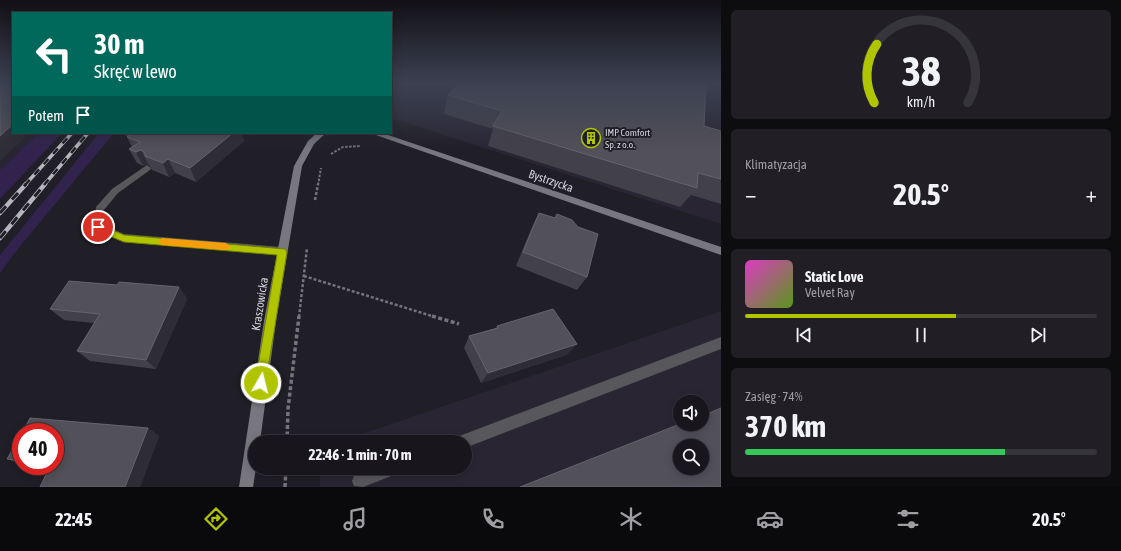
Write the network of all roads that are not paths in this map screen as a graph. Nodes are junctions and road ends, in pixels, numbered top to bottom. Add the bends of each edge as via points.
1 (321, 134) edge
2 (377, 134) edge
3 (147, 168) edge
4 (721, 251) edge
5 (282, 252) junction
6 (721, 344) edge
7 (472, 438) edge
8 (375, 475) edge
9 (359, 481) dead end
10 (246, 487) edge

1 - 5 street, Kraszowicka via 311,143 298,166
2 - 4 street, Bystrzycka
3 - 5 lane via 115,191 99,209 98,227 124,238
5 - 10 street, Kraszowicka
6 - 7 lane
8 - 9 lane

